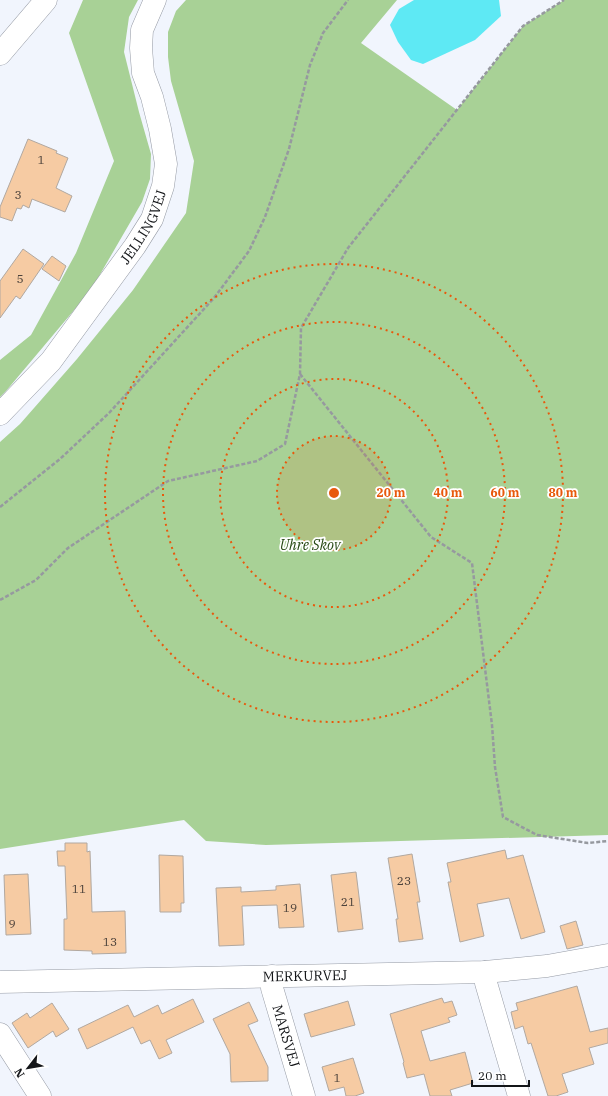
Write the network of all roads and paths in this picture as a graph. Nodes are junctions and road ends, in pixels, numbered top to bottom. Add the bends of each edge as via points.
1 (46, 0) edge
2 (155, 0) edge
3 (348, 0) edge
4 (564, 0) edge
5 (0, 54) edge
6 (300, 374) junction
7 (0, 414) edge
8 (0, 507) edge
9 (0, 600) edge
10 (608, 841) edge
11 (608, 955) edge
12 (485, 972) junction
13 (272, 976) junction
14 (0, 982) edge
15 (0, 1034) edge
16 (40, 1096) edge
17 (304, 1096) edge
18 (519, 1096) edge

1 - 5 street
2 - 7 street, JELLINGVEJ via 142,30 141,48 143,73 154,103 166,164 163,186 152,219 51,361
3 - 8 path via 323,32 310,65 289,150 265,217 249,252 214,298 109,413 60,459
4 - 6 path via 523,26 348,248 301,328
6 - 9 path via 285,444 257,461 168,481 68,548 36,580
6 - 10 path via 431,537 472,564 503,817 537,835 588,843
11 - 12 street, MERKURVEJ via 547,966
12 - 13 street, MERKURVEJ
12 - 18 street
13 - 14 street, MERKURVEJ
13 - 17 street, MARSVEJ via 272,988
15 - 16 street

